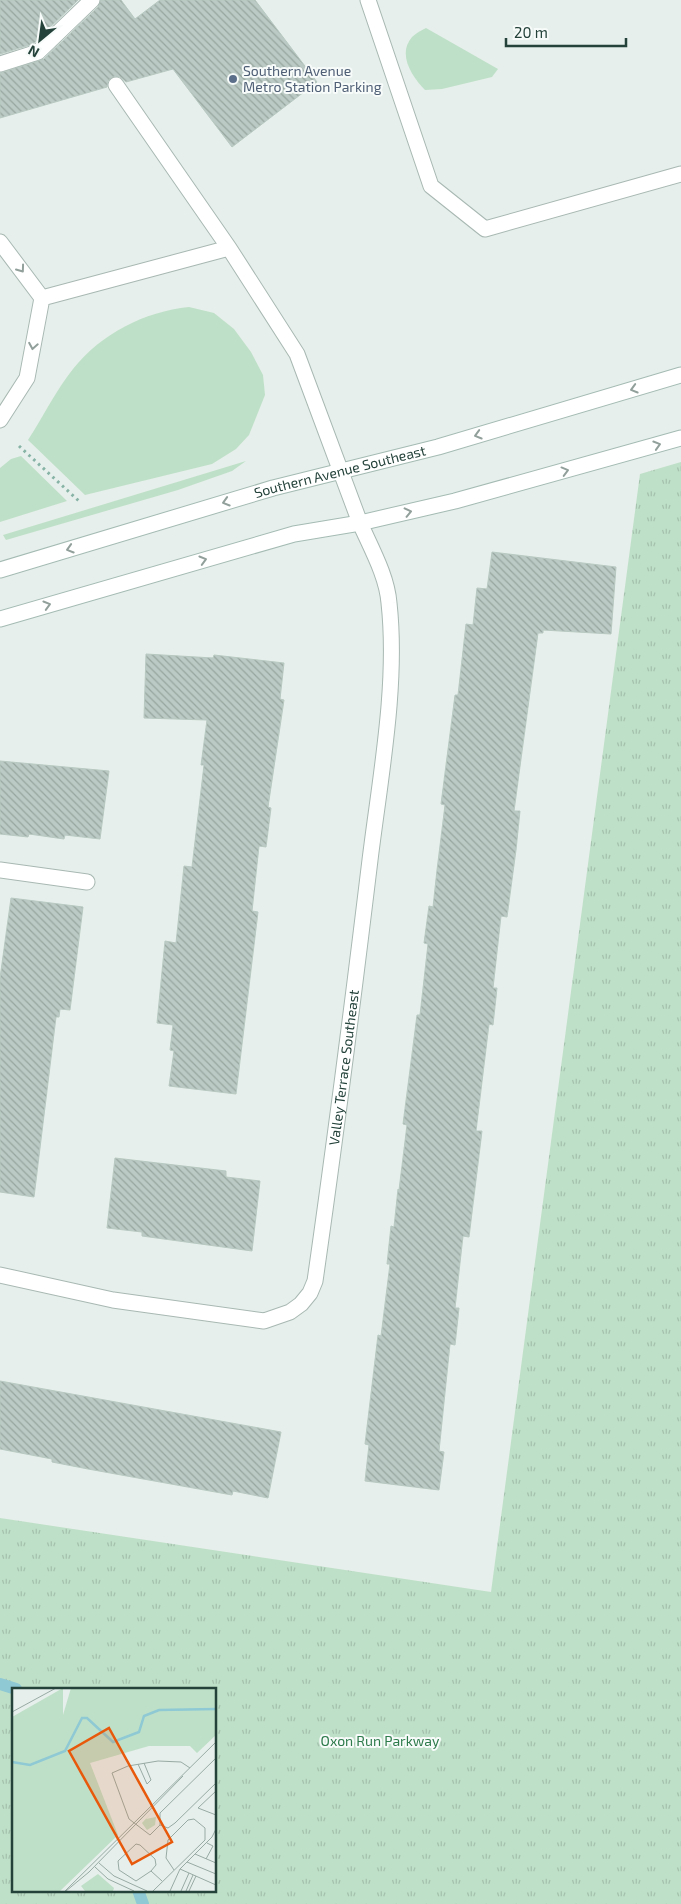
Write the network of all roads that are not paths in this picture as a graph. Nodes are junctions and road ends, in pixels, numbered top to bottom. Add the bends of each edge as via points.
1 (92, 0) edge
2 (368, 0) edge
3 (0, 64) edge
4 (116, 85) dead end
5 (681, 174) edge
6 (0, 242) edge
7 (229, 248) junction
8 (42, 298) junction
9 (681, 375) edge
10 (0, 420) edge
11 (681, 438) edge
12 (340, 470) junction
13 (360, 523) junction
14 (0, 570) edge
15 (0, 619) edge
16 (0, 870) edge
17 (86, 882) dead end
18 (0, 1275) edge

1 - 3 main road via 38,52
2 - 5 main road via 431,186 485,229
4 - 7 main road, Valley Terrace Southeast
6 -> 8 main road
7 - 8 main road
7 - 12 main road, Valley Terrace Southeast via 297,354
8 -> 10 main road via 28,378
9 -> 12 main road, Southern Avenue Southeast via 438,446
13 -> 11 main road via 455,501
12 - 13 main road, Valley Terrace Southeast
12 -> 14 main road, Southern Avenue Southeast
15 -> 13 main road via 294,534
13 - 18 main road, Valley Terrace Southeast via 389,600 392,652 338,1121 315,1281 310,1293 290,1312 264,1321 113,1300
16 - 17 main road

